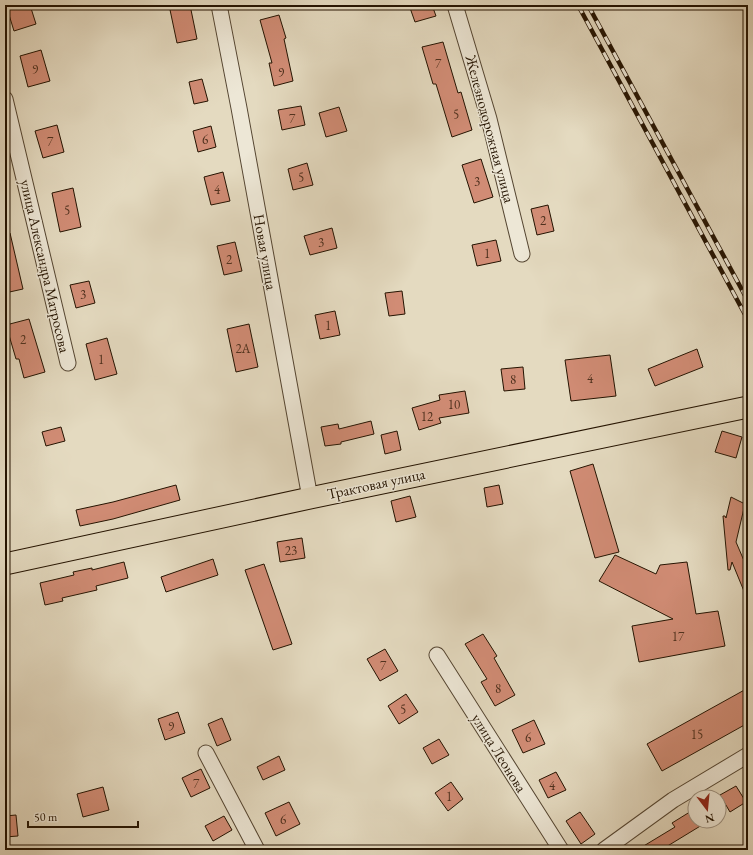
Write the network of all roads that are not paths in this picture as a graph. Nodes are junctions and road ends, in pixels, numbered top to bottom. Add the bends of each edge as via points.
1 (219, 5) edge
2 (455, 5) edge
3 (5, 99) edge
4 (522, 254) dead end
5 (68, 364) dead end
6 (748, 407) edge
7 (310, 498) junction
8 (5, 564) edge
9 (437, 655) dead end
10 (206, 753) dead end
11 (748, 755) edge
12 (257, 850) edge
13 (560, 850) edge
14 (604, 850) edge

1 - 7 street, Новая улица
2 - 4 street, Железнодорожная улица via 489,119
3 - 5 street, улица Александра Матросова
6 - 7 highway, Трактовая улица
7 - 8 highway, Трактовая улица
9 - 13 street, улица Леонова
10 - 12 street
11 - 14 street via 673,800

